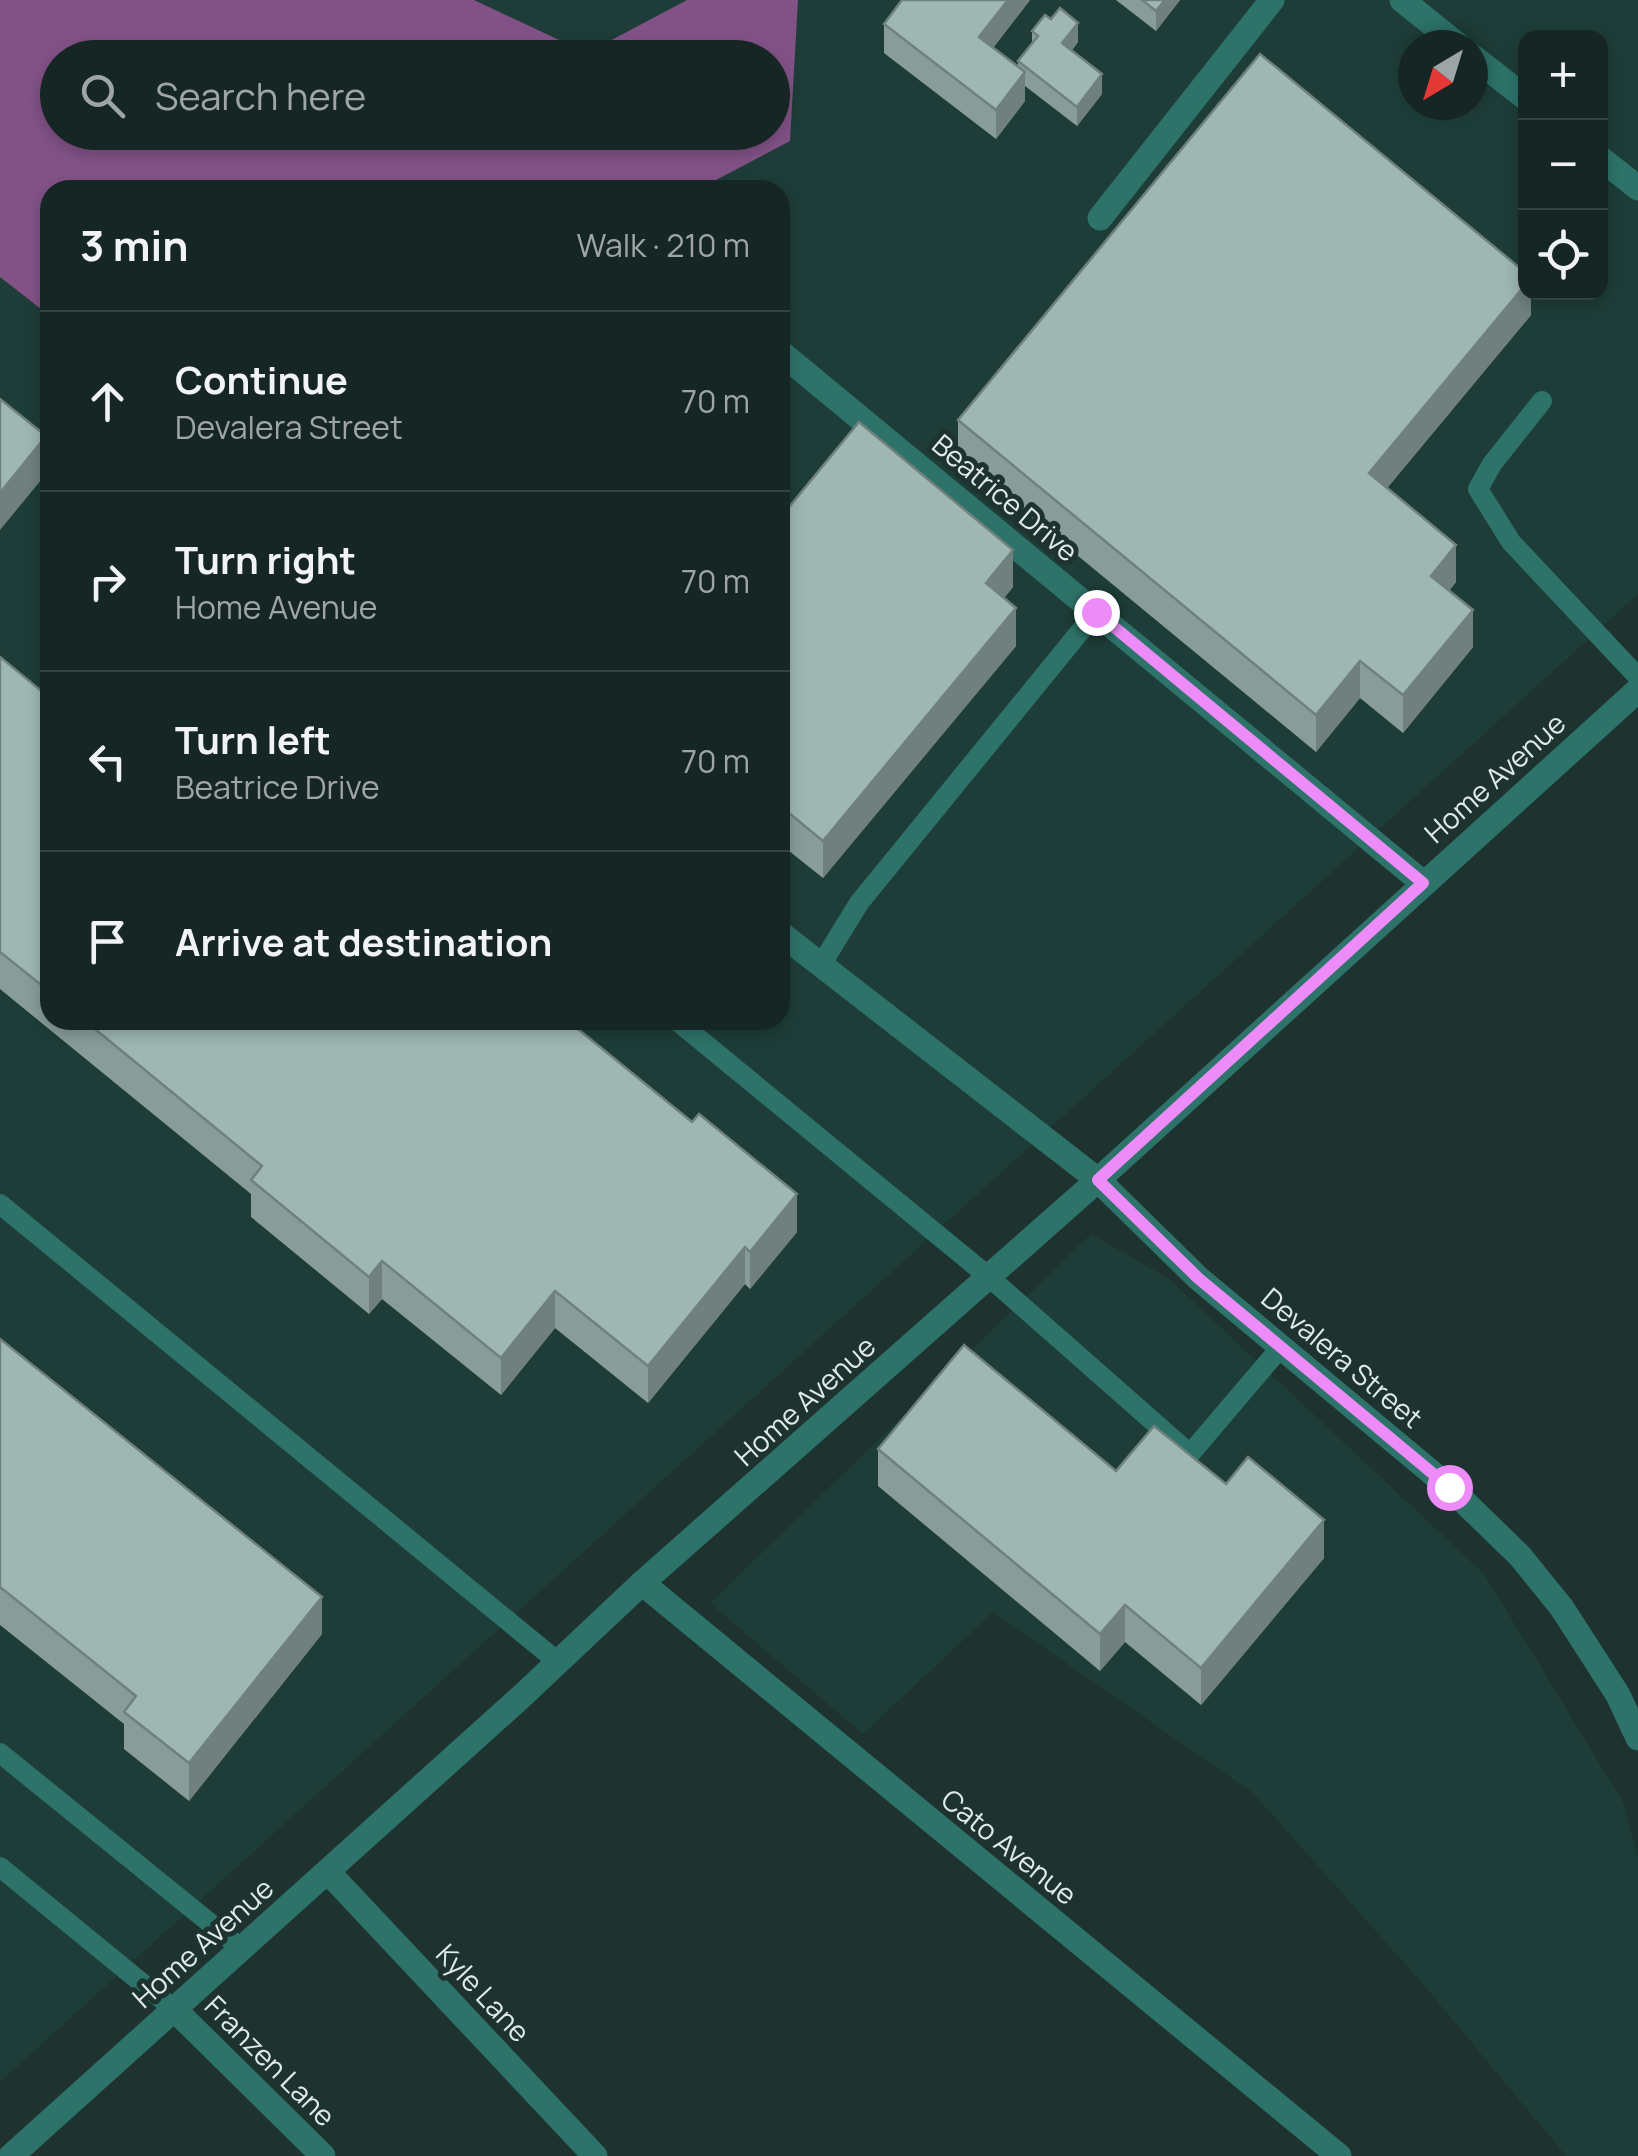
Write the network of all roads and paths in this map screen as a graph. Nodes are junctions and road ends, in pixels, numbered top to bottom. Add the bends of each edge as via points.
1 (1272, 0) edge
2 (1402, 0) edge
3 (1430, 9) edge
4 (1446, 30) edge
5 (1488, 68) edge
6 (1518, 92) edge
7 (1608, 164) edge
8 (1638, 188) edge
9 (1100, 218) dead end
10 (790, 360) edge
11 (1542, 401) dead end
12 (1096, 612) junction
13 (1638, 677) edge
14 (1638, 690) edge
15 (1423, 883) junction
16 (790, 941) edge
17 (821, 965) junction
18 (688, 1030) edge
19 (1098, 1180) junction
20 (0, 1204) edge
21 (989, 1277) junction
22 (1281, 1347) junction
23 (642, 1583) junction
24 (558, 1662) junction
25 (1638, 1738) edge
26 (0, 1753) edge
27 (0, 1867) edge
28 (328, 1872) junction
29 (242, 1949) junction
30 (175, 2010) junction
31 (14, 2155) edge
32 (322, 2156) edge
33 (594, 2156) edge
34 (1339, 2156) edge

1 - 9 street
2 - 3 street
3 - 4 street
5 - 6 street
7 - 8 street
10 - 12 street, Beatrice Drive
11 - 13 lane via 1478,489 1512,542
12 - 15 street, Beatrice Drive
12 - 17 lane via 859,903
14 - 15 street, Home Avenue
15 - 19 street, Home Avenue
16 - 17 street
17 - 19 street
18 - 21 lane
19 - 21 street, Home Avenue
19 - 22 street, Devalera Street
20 - 24 lane
21 - 22 lane via 1190,1454
21 - 23 street, Home Avenue
22 - 25 street, Devalera Street via 1449,1487 1520,1556 1600,1665
23 - 24 street, Home Avenue
23 - 34 street, Cato Avenue
24 - 28 street, Home Avenue
26 - 29 lane
27 - 30 lane
28 - 29 street, Home Avenue
28 - 33 street, Kyle Lane
29 - 30 street, Home Avenue
30 - 31 street, Home Avenue
30 - 32 street, Franzen Lane

